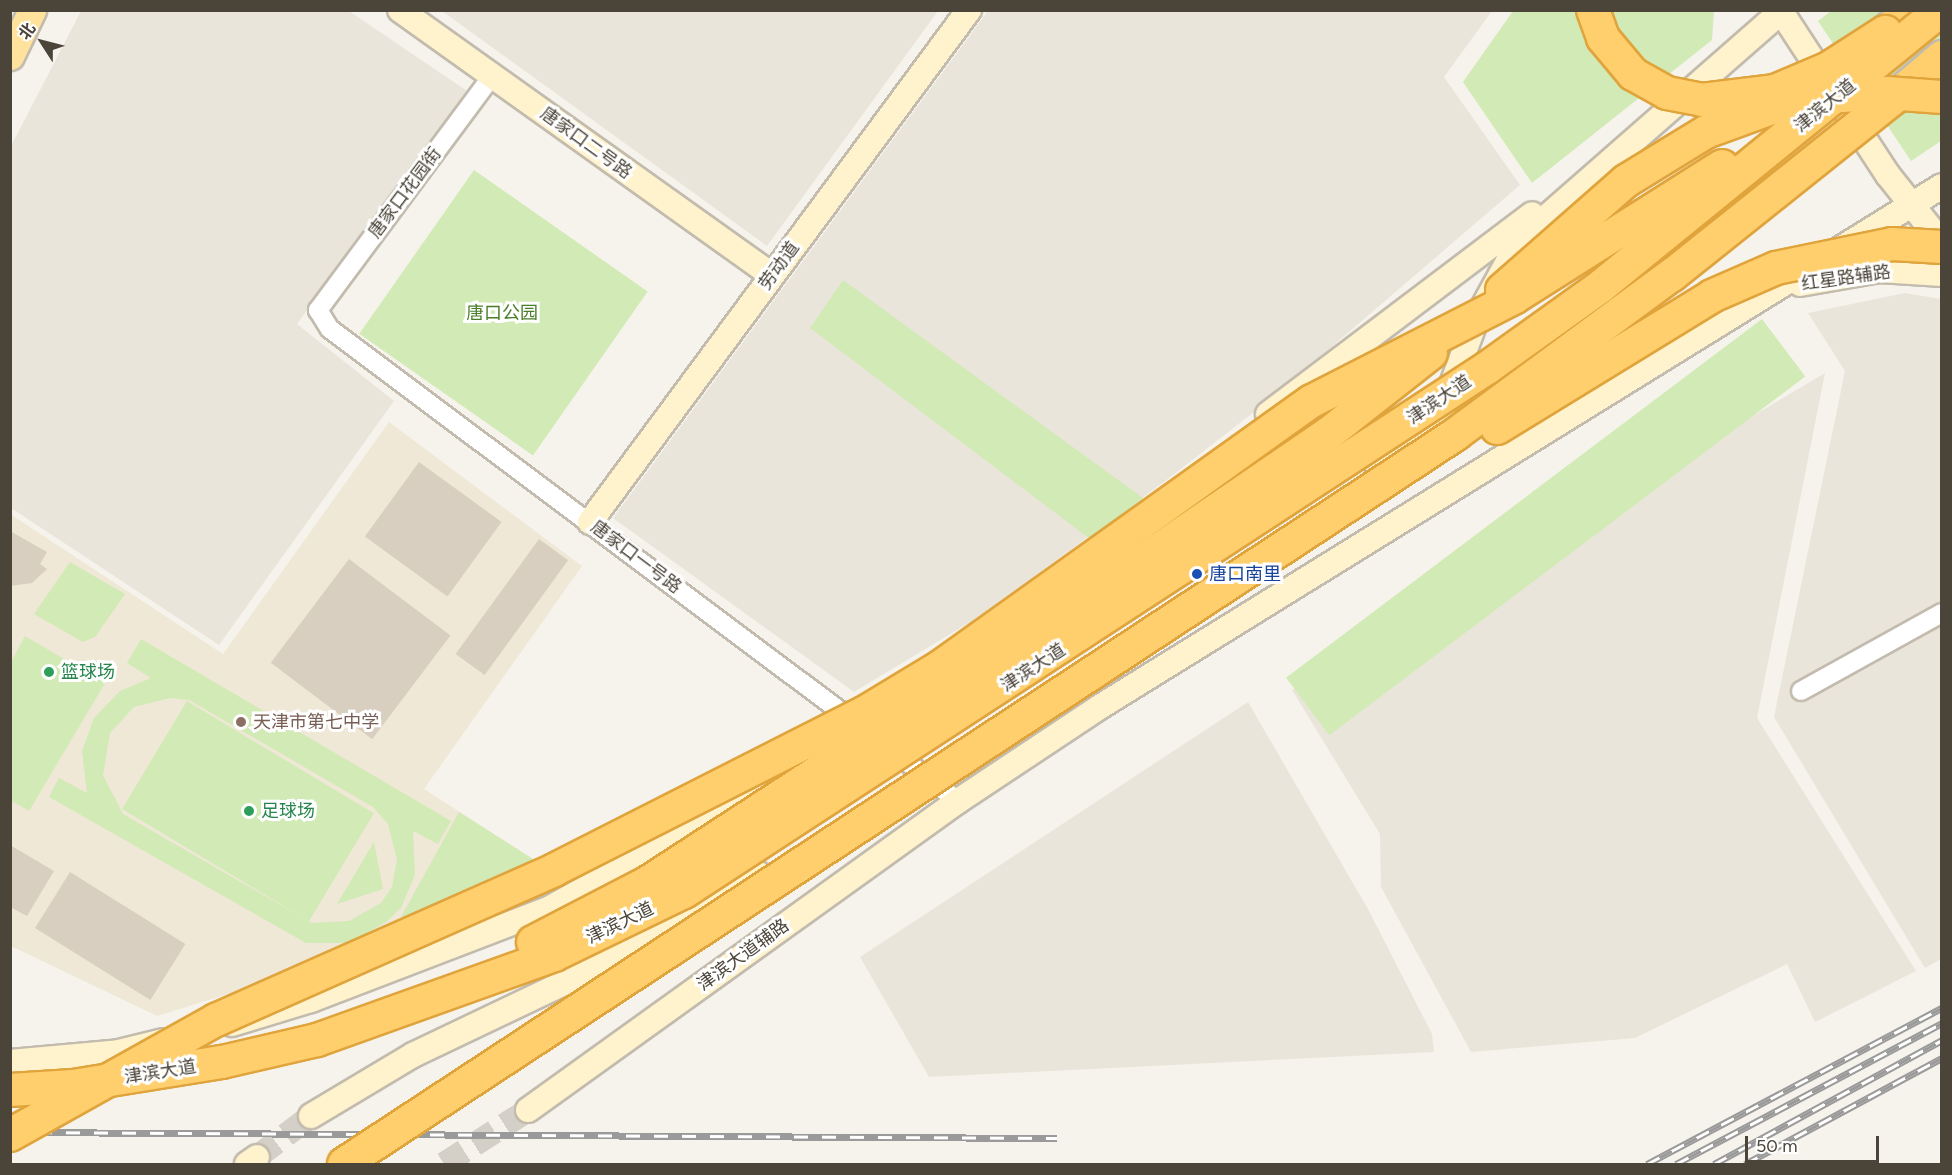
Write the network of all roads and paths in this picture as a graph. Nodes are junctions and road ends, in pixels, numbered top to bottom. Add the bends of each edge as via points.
1 (19, 10) edge
2 (32, 10) edge
3 (400, 10) edge
4 (969, 10) edge
5 (1593, 10) edge
6 (1911, 10) edge
7 (1926, 10) edge
8 (1941, 10) edge
9 (1781, 11) edge
10 (10, 28) edge
11 (1941, 28) edge
12 (1885, 32) junction
13 (10, 56) edge
14 (1941, 57) edge
15 (1941, 68) edge
16 (492, 76) junction
17 (1894, 98) junction
18 (1941, 98) edge
19 (1717, 170) junction
20 (1594, 174) junction
21 (1888, 175) junction
22 (1941, 185) edge
23 (1913, 206) junction
24 (1941, 245) edge
25 (1941, 274) edge
26 (772, 275) junction
27 (1786, 286) junction
28 (318, 310) joint
29 (1487, 368) junction
30 (591, 522) junction
31 (1211, 599) junction
32 (1941, 613) edge
33 (1801, 691) dead end
34 (847, 716) junction
35 (922, 773) junction
36 (958, 801) junction
37 (689, 928) junction
38 (426, 1002) junction
39 (10, 1062) edge
40 (10, 1090) edge
41 (528, 1110) tunnel mouth
42 (311, 1116) tunnel mouth
43 (10, 1135) edge
44 (344, 1164) edge
45 (380, 1164) edge

1 - 10 main road
2 - 13 main road
3 - 16 main road, 唐家口二号路
4 - 26 main road, 劳动道
5 - 12 highway, bridge via 1603,38 1633,74 1667,93 1702,100 1775,91 1829,68
6 - 12 highway
7 - 11 highway
8 - 29 highway, 津滨大道, bridge via 1600,287
9 - 20 main road
9 - 21 main road
12 - 19 highway, bridge
14 - 17 highway, 津滨大道
15 - 17 highway, bridge
16 - 26 main road, 唐家口二号路
16 - 28 street, 唐家口花园街
17 - 31 highway, 津滨大道, bridge via 1558,362
18 - 38 highway, bridge via 1859,94 1772,108 1706,132 1662,157 1595,205 1403,377 1142,562 647,883
19 - 29 highway
19 - 43 highway, bridge via 1515,297 1312,401 940,667 864,713 554,870 216,1020
20 - 34 main road via 1503,233 1093,548
20 - 35 main road via 1511,252 1476,320 1443,408 1411,444
21 - 22 main road via 1920,187
21 - 23 main road
22 - 23 main road, 津滨大道辅路
23 - 24 main road
23 - 27 main road, 津滨大道辅路
24 - 31 highway, bridge via 1892,244 1808,259 1712,296 1335,531
25 - 27 main road, 红星路辅路 via 1879,270
26 - 30 main road, 劳动道
27 - 36 main road, 津滨大道辅路 via 1346,553
28 - 30 street, 唐家口一号路 via 330,329
29 - 38 highway, 津滨大道, bridge via 684,892 554,955
30 - 34 street, 唐家口一号路
31 - 37 highway, 津滨大道, bridge
32 - 33 street
34 - 35 street, 唐家口一号路
34 - 39 main road via 684,834 620,873 506,927 265,1016 119,1052
35 - 36 street, 唐家口一号路
35 - 37 main road
36 - 41 main road, 津滨大道辅路
37 - 42 main road, 津滨大道 via 412,1055
37 - 44 highway, bridge
37 - 45 highway, bridge
38 - 40 highway, 津滨大道, bridge via 317,1040 222,1062 73,1086

